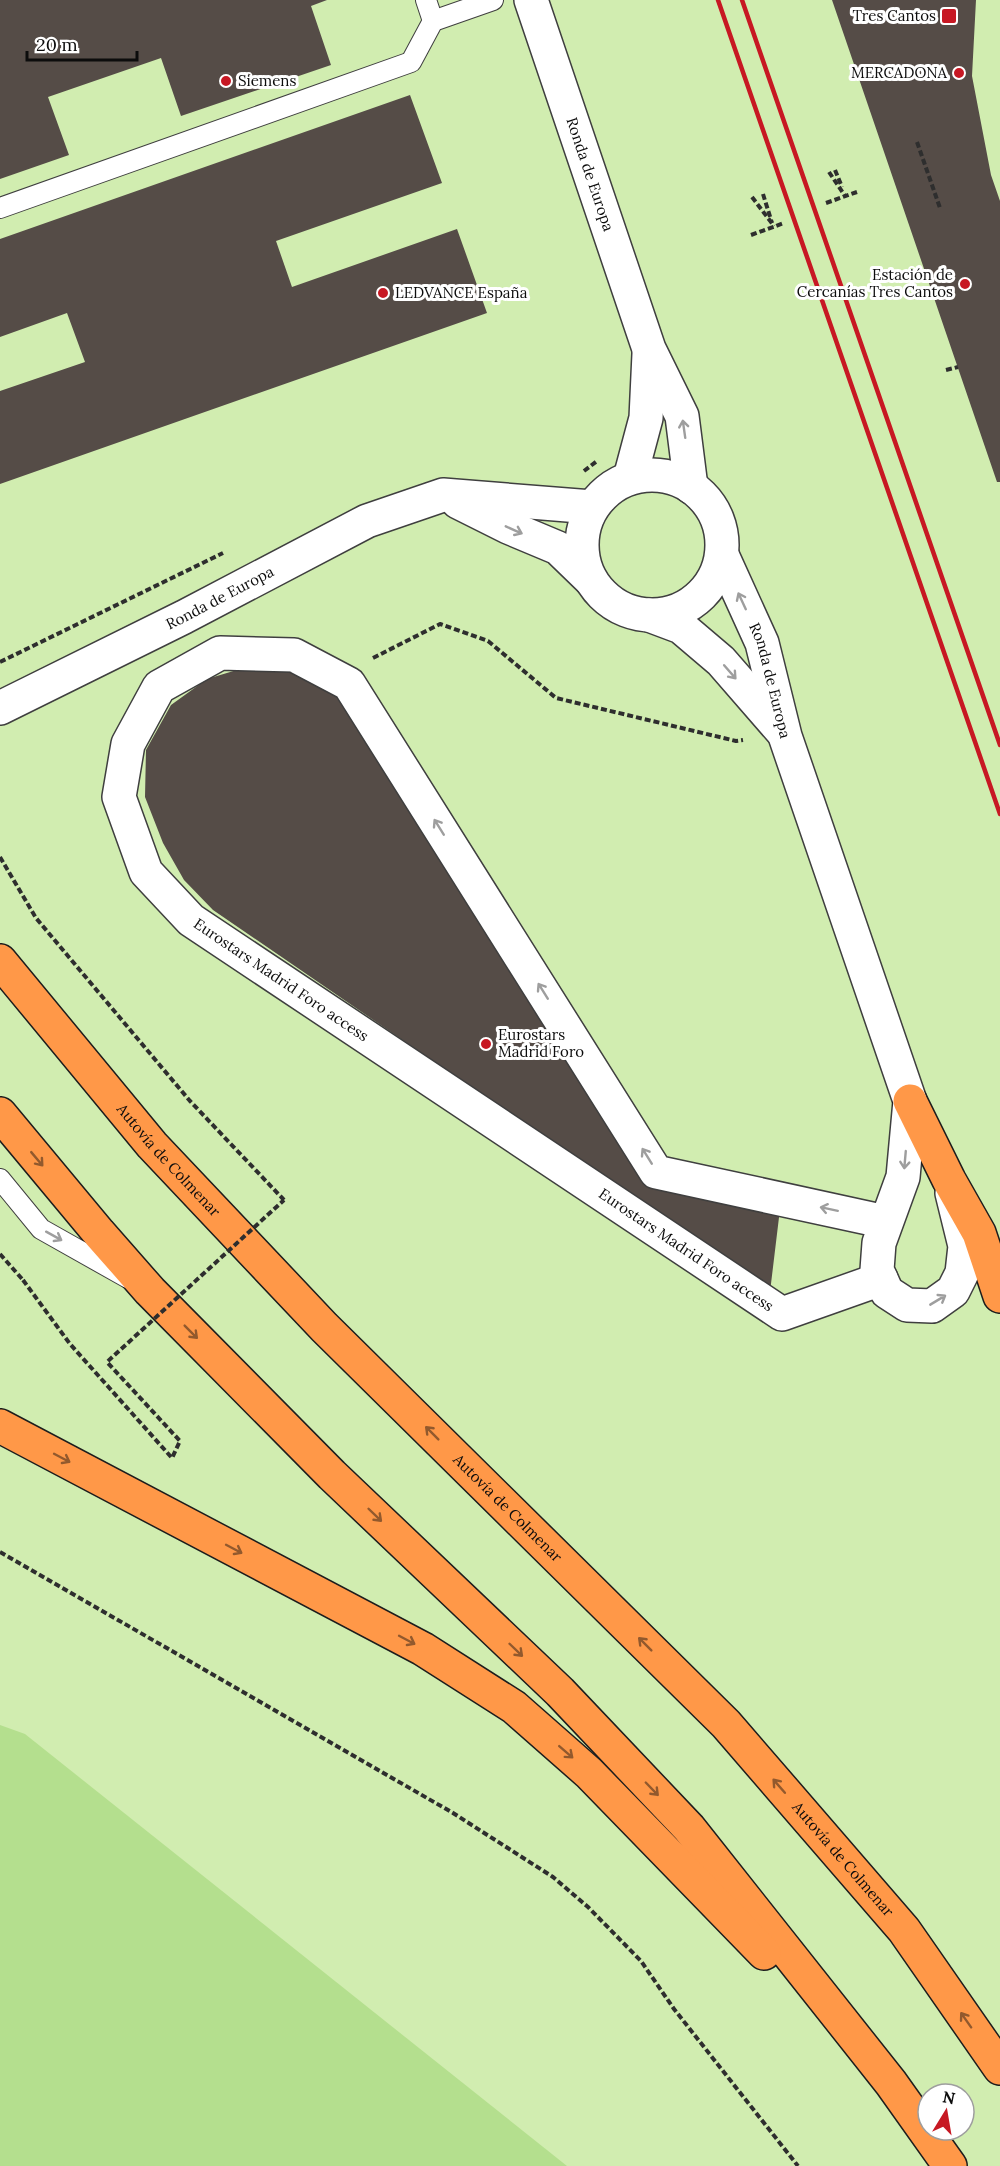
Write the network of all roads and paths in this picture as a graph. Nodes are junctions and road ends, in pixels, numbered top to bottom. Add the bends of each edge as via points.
1 (426, 0) edge
2 (493, 0) edge
3 (531, 0) edge
4 (433, 21) junction
5 (916, 142) dead end
6 (835, 170) dead end
7 (829, 172) dead end
8 (857, 192) dead end
9 (763, 194) dead end
10 (845, 196) junction
11 (752, 197) dead end
12 (826, 203) dead end
13 (0, 208) edge
14 (940, 208) dead end
15 (784, 222) dead end
16 (774, 226) junction
17 (751, 235) dead end
18 (649, 349) junction
19 (958, 367) dead end
20 (946, 370) dead end
21 (630, 478) junction
22 (691, 487) junction
23 (442, 495) junction
24 (592, 507) junction
25 (722, 555) junction
26 (590, 579) junction
27 (649, 615) junction
28 (335, 677) junction
29 (0, 708) edge
30 (786, 736) junction
31 (0, 857) edge
32 (0, 961) edge
33 (910, 1101) junction
34 (0, 1114) edge
35 (0, 1179) edge
36 (949, 1180) junction
37 (886, 1222) junction
38 (0, 1254) edge
39 (881, 1279) junction
40 (150, 1291) junction
41 (1000, 1296) edge
42 (0, 1426) edge
43 (0, 1552) edge
44 (1000, 2068) edge
45 (891, 2083) junction
46 (798, 2166) edge
47 (950, 2166) edge

1 - 4 lane
2 - 4 lane
3 - 18 street, Ronda de Europa
4 - 13 lane via 411,62
5 - 14 path
6 - 10 path
7 - 10 path
8 - 10 path
9 - 16 path
10 - 12 path
11 - 16 path
15 - 16 path
16 - 17 path
18 - 21 street, Ronda de Europa via 646,418
22 -> 18 street, Ronda de Europa via 682,416
19 - 20 path
21 - 22 street via 672,478
21 - 24 street via 609,489
22 - 25 street via 706,500 716,517
23 - 24 street, Ronda de Europa
23 -> 26 street via 558,548
23 - 29 street, Ronda de Europa via 367,521
24 - 26 street via 581,543
25 - 27 street via 716,575 689,605 670,613
30 -> 25 street, Ronda de Europa via 762,643
26 - 27 street via 605,598 625,610
27 -> 30 street, Ronda de Europa via 681,627 721,661
28 - 30 path via 440,624 488,641 556,698 736,741
37 -> 28 street, Eurostars Madrid Foro access via 656,1172 349,684
28 - 39 street, Eurostars Madrid Foro access via 294,655 220,653 159,687 128,744 119,797 146,872 191,920 782,1314
30 - 33 street
31 - 38 path, bridge via 36,918 190,1101 284,1200 107,1362 180,1441 172,1458 70,1344
44 -> 32 highway, Autovía de Colmenar via 904,1930 726,1724 316,1318 152,1145
33 - 36 highway
33 -> 37 street via 903,1177
34 -> 40 highway
35 -> 40 lane via 41,1229
39 -> 36 street via 887,1292 907,1305 932,1306 953,1291 962,1273 965,1246
36 - 41 highway via 979,1233
37 - 39 street via 879,1243 877,1270
40 -> 45 highway via 332,1475 560,1692 689,1828
42 -> 45 highway via 423,1649 514,1707 589,1773
43 - 46 path via 453,1812 553,1877 641,1961
45 - 47 highway

